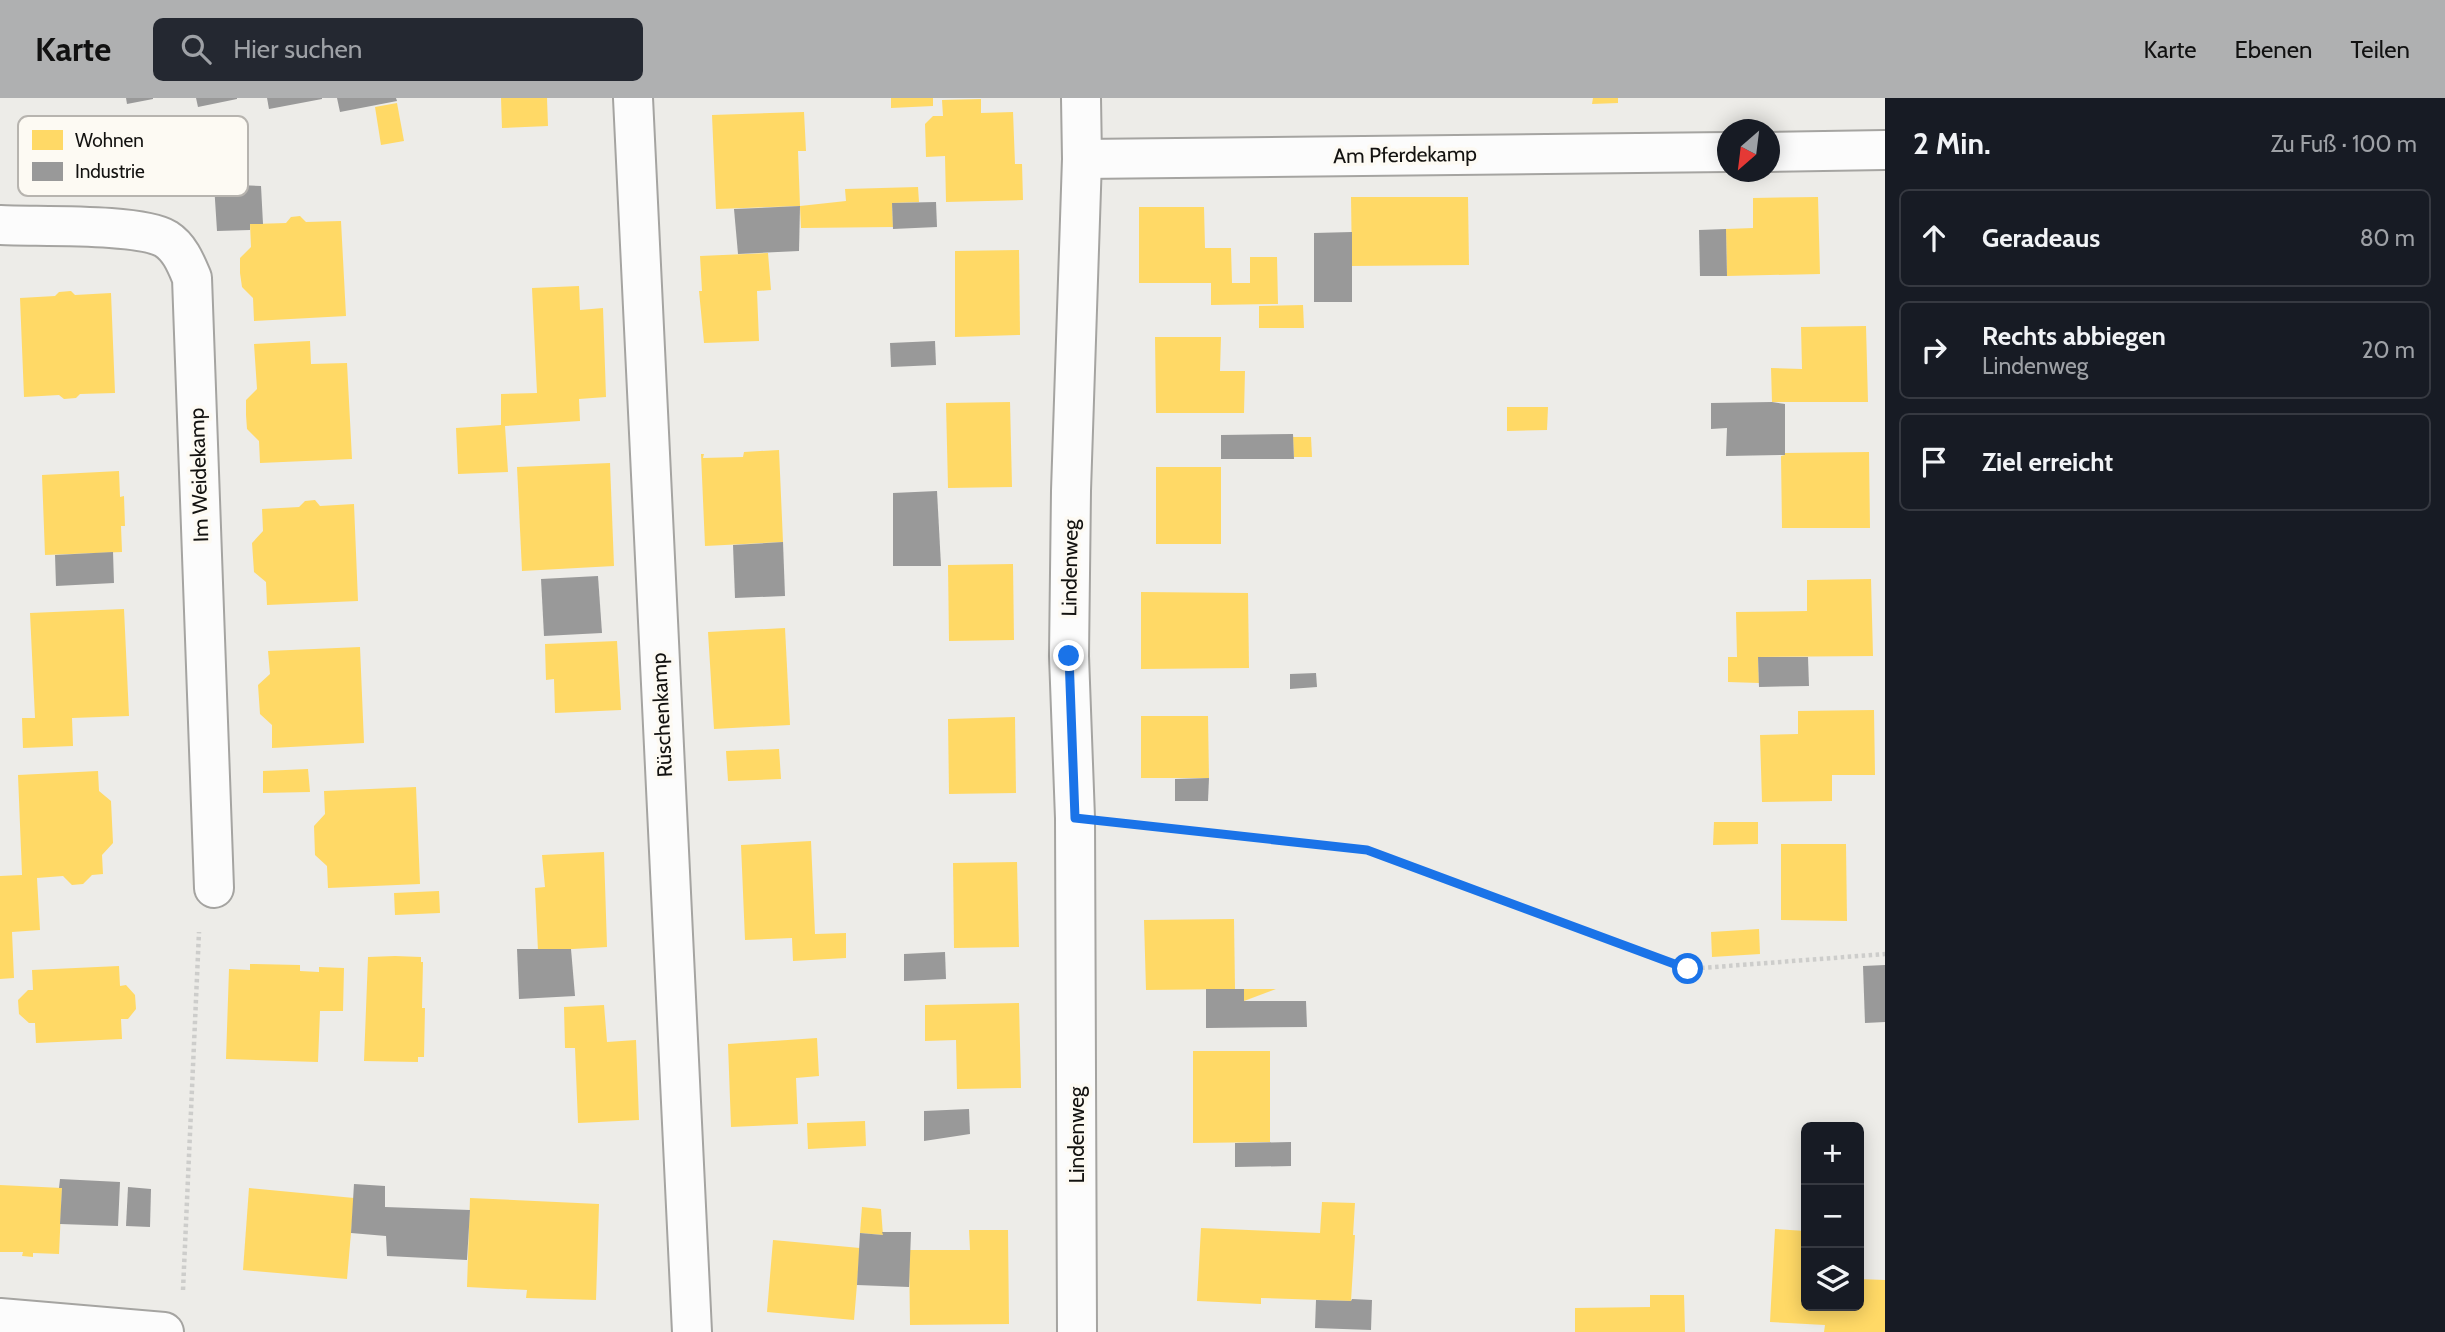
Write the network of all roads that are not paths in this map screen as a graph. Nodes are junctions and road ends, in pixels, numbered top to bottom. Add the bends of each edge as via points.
1 (633, 98) edge
2 (1081, 98) edge
3 (1885, 150) edge
4 (1717, 152) edge
5 (1780, 152) edge
6 (1082, 159) junction
7 (0, 225) edge
8 (214, 887) road end
9 (0, 1318) edge
10 (164, 1332) edge
11 (692, 1332) edge
12 (1077, 1332) edge

1 - 11 street, Rüschenkamp
2 - 6 street, Lindenweg
3 - 5 street
4 - 6 street, Am Pferdekamp
6 - 12 street, Lindenweg via 1069,656 1075,818
7 - 8 street, Im Weidekamp via 142,230 166,239 183,256 192,278
9 - 10 street

